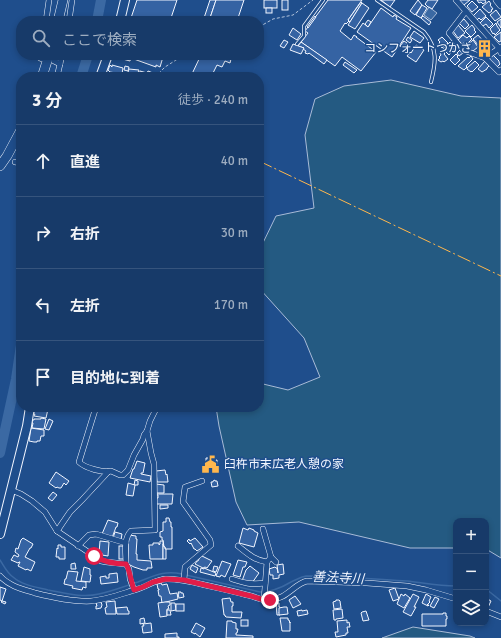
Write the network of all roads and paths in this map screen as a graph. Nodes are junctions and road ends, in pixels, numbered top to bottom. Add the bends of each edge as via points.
1 (48, 0) edge
2 (63, 0) edge
3 (72, 0) edge
4 (125, 0) edge
5 (313, 0) edge
6 (322, 0) edge
7 (377, 0) edge
8 (456, 0) edge
9 (497, 0) edge
10 (501, 5) edge
11 (466, 11) junction
12 (46, 16) edge
13 (59, 16) edge
14 (70, 16) edge
15 (121, 16) edge
16 (264, 24) edge
17 (297, 44) dead end
18 (500, 49) edge
19 (485, 58) junction
20 (46, 60) edge
21 (51, 60) edge
22 (61, 60) edge
23 (106, 60) edge
24 (176, 60) edge
25 (60, 64) junction
26 (501, 70) edge
27 (43, 72) edge
28 (58, 72) edge
29 (102, 72) edge
30 (160, 72) edge
31 (430, 82) dead end
32 (16, 139) edge
33 (0, 166) edge
34 (29, 412) edge
35 (94, 412) edge
36 (154, 412) edge
37 (147, 431) junction
38 (108, 472) junction
39 (202, 481) dead end
40 (11, 490) junction
41 (263, 529) dead end
42 (57, 531) junction
43 (0, 534) edge
44 (126, 543) junction
45 (78, 546) junction
46 (238, 546) dead end
47 (271, 557) junction
48 (267, 562) junction
49 (276, 562) dead end
50 (126, 564) junction
51 (0, 576) edge
52 (184, 579) junction
53 (232, 579) dead end
54 (264, 585) junction
55 (134, 589) junction
56 (264, 598) junction
57 (453, 598) edge
58 (489, 612) edge
59 (501, 617) edge

1 - 12 street
2 - 13 highway
3 - 14 street
4 - 15 main road
5 - 16 path via 293,15 273,19
6 - 17 lane via 304,26 304,36
7 - 31 lane via 429,38 435,54 435,66
8 - 11 street
9 - 10 street
11 - 18 street
11 - 19 street via 449,33 464,50
18 - 19 street
19 - 26 street via 499,72
20 - 27 highway
21 - 25 street
22 - 25 street
23 - 29 main road
24 - 30 path
25 - 28 street
32 - 33 highway
34 - 40 main road
35 - 38 street via 79,462 89,468
36 - 37 street
37 - 38 street via 128,470 123,475
37 - 44 street via 155,472 155,530 131,531
38 - 42 street via 70,512
39 - 52 street via 185,487 183,502 211,545 186,567
40 - 42 street via 32,501 45,512
40 - 43 main road
41 - 47 street
42 - 45 street
44 - 45 street via 96,534 89,535
44 - 50 street
45 - 50 street via 101,561
46 - 48 street via 259,561
47 - 48 street
47 - 49 street
48 - 54 street
50 - 55 street
51 - 55 street via 5,582 18,588 76,601 98,600
52 - 55 street via 162,579
52 - 56 street
53 - 54 street
54 - 56 street
56 - 57 street via 270,600 282,597 307,581 407,586
58 - 59 street

